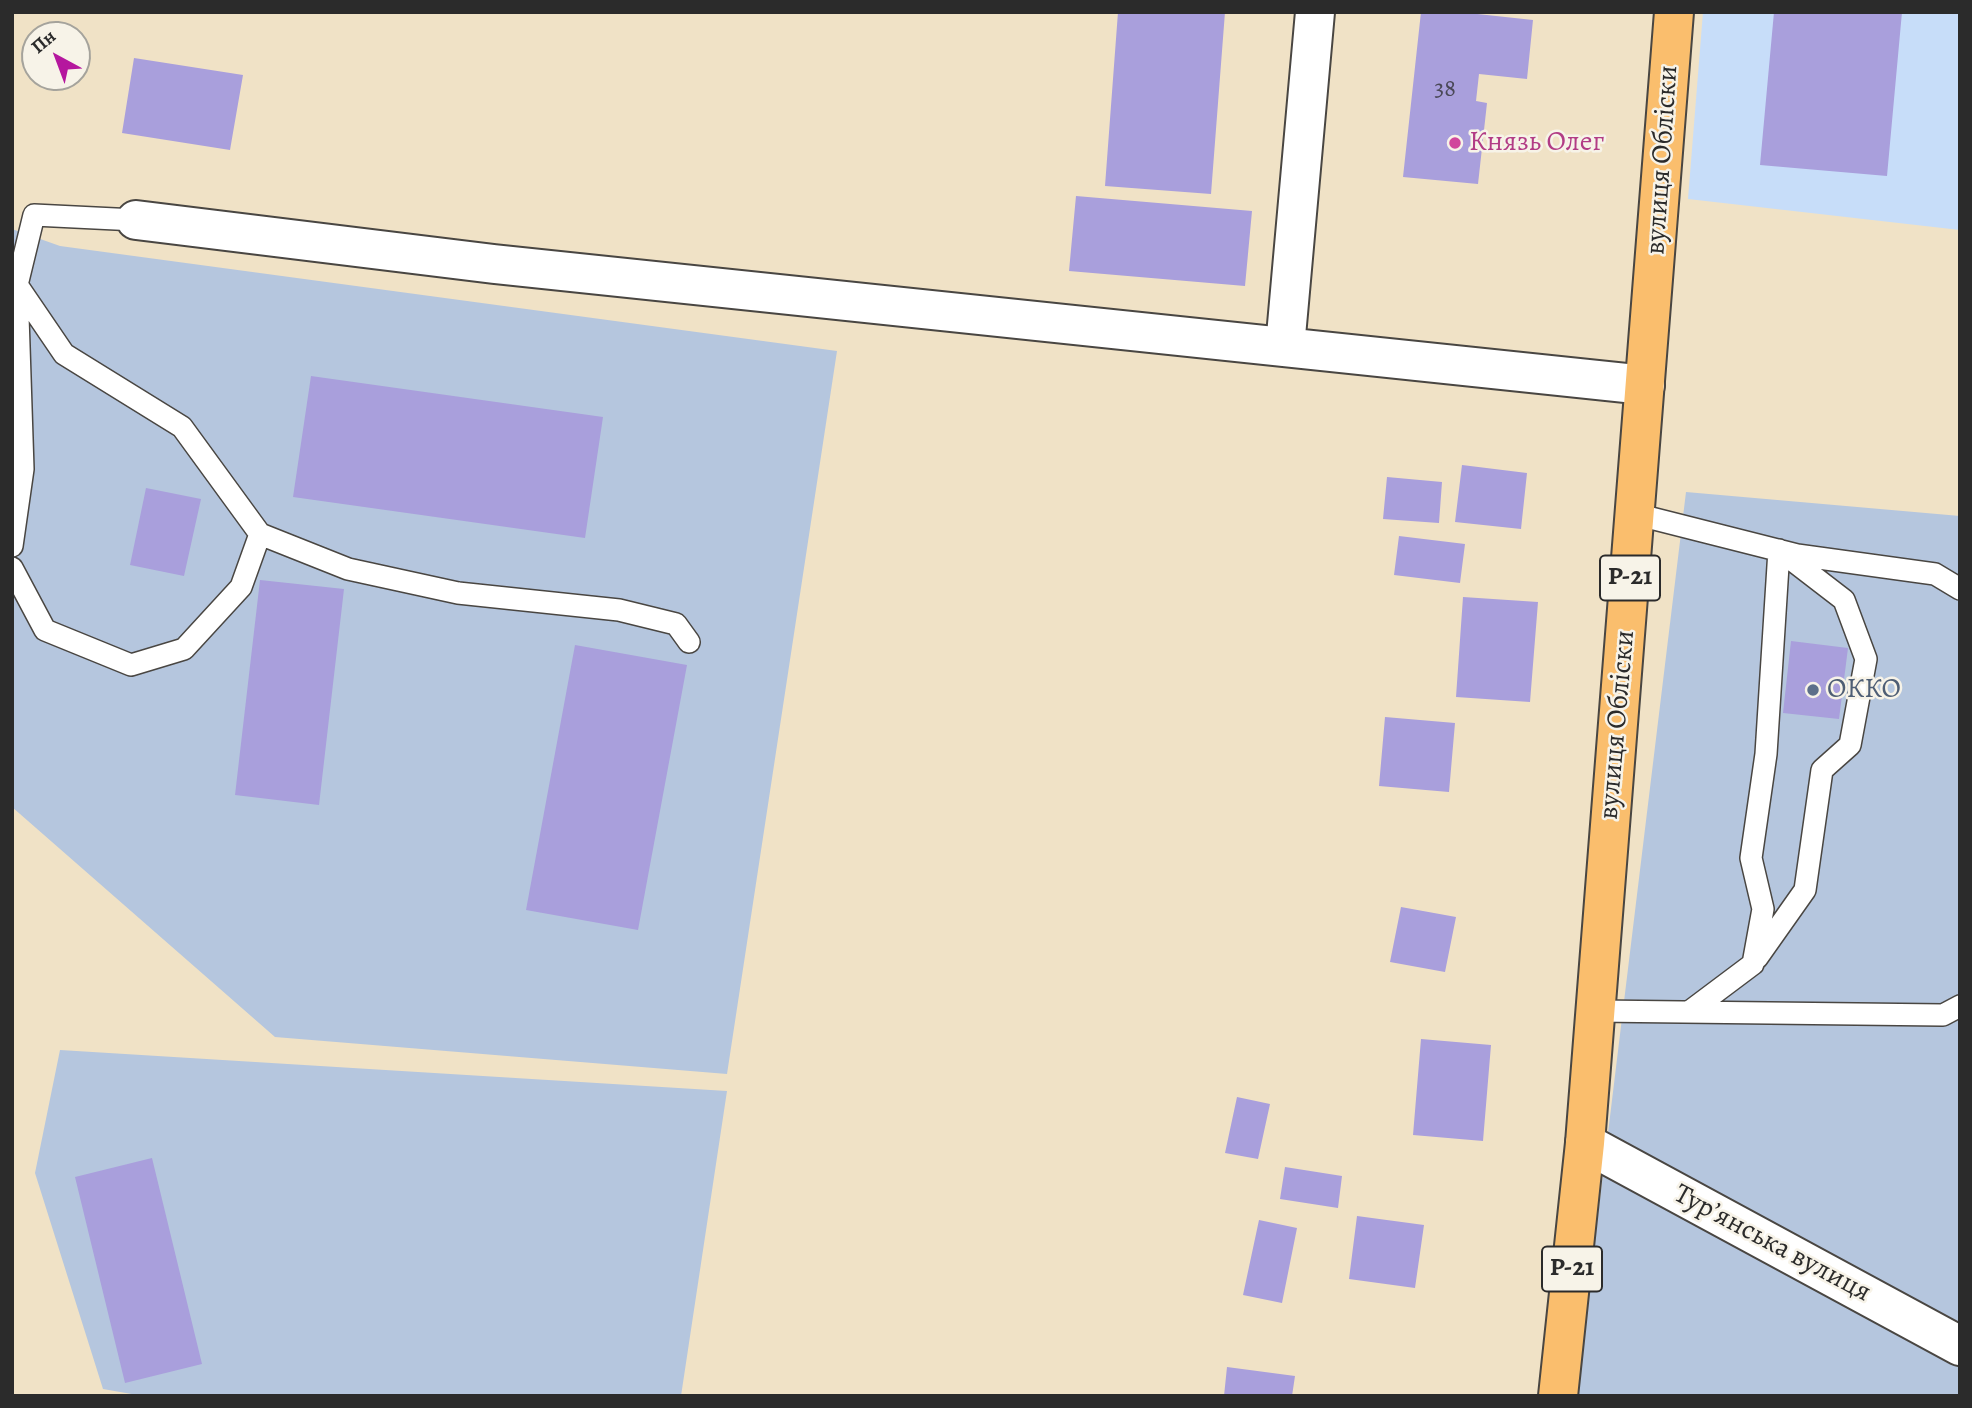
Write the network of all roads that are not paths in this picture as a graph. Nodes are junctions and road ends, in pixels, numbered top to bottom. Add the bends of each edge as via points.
1 (1315, 12) edge
2 (1674, 12) edge
3 (136, 220) joint
4 (17, 285) junction
5 (1284, 347) junction
6 (1645, 385) junction
7 (1635, 514) junction
8 (260, 534) junction
9 (12, 547) edge
10 (1779, 550) junction
11 (12, 568) edge
12 (1960, 589) edge
13 (689, 642) dead end
14 (1753, 964) junction
15 (1960, 1006) edge
16 (1595, 1011) junction
17 (1689, 1012) junction
18 (1585, 1143) junction
19 (1960, 1346) edge
20 (1558, 1396) edge

1 - 5 street
2 - 6 main road, вулиця Обліски / Р-21
3 - 4 lane via 34,215
3 - 5 street via 494,264
4 - 8 lane via 64,354 182,427
4 - 9 lane via 23,469
5 - 6 street
6 - 7 main road, вулиця Обліски / Р-21
7 - 10 lane
7 - 16 main road, вулиця Обліски / Р-21
8 - 11 lane via 241,587 184,649 131,665 45,630
8 - 13 lane via 348,569 458,593 619,610 676,624
10 - 12 lane via 1935,575
10 - 14 lane via 1766,754 1751,858 1763,909
10 - 14 lane via 1844,600 1866,659 1850,745 1822,770 1805,890
14 - 17 lane
15 - 17 lane via 1943,1015
16 - 17 lane
16 - 18 main road, вулиця Обліски / Р-21
18 - 19 street, Турʼянська вулиця
18 - 20 main road, вулиця Обліски / Р-21

